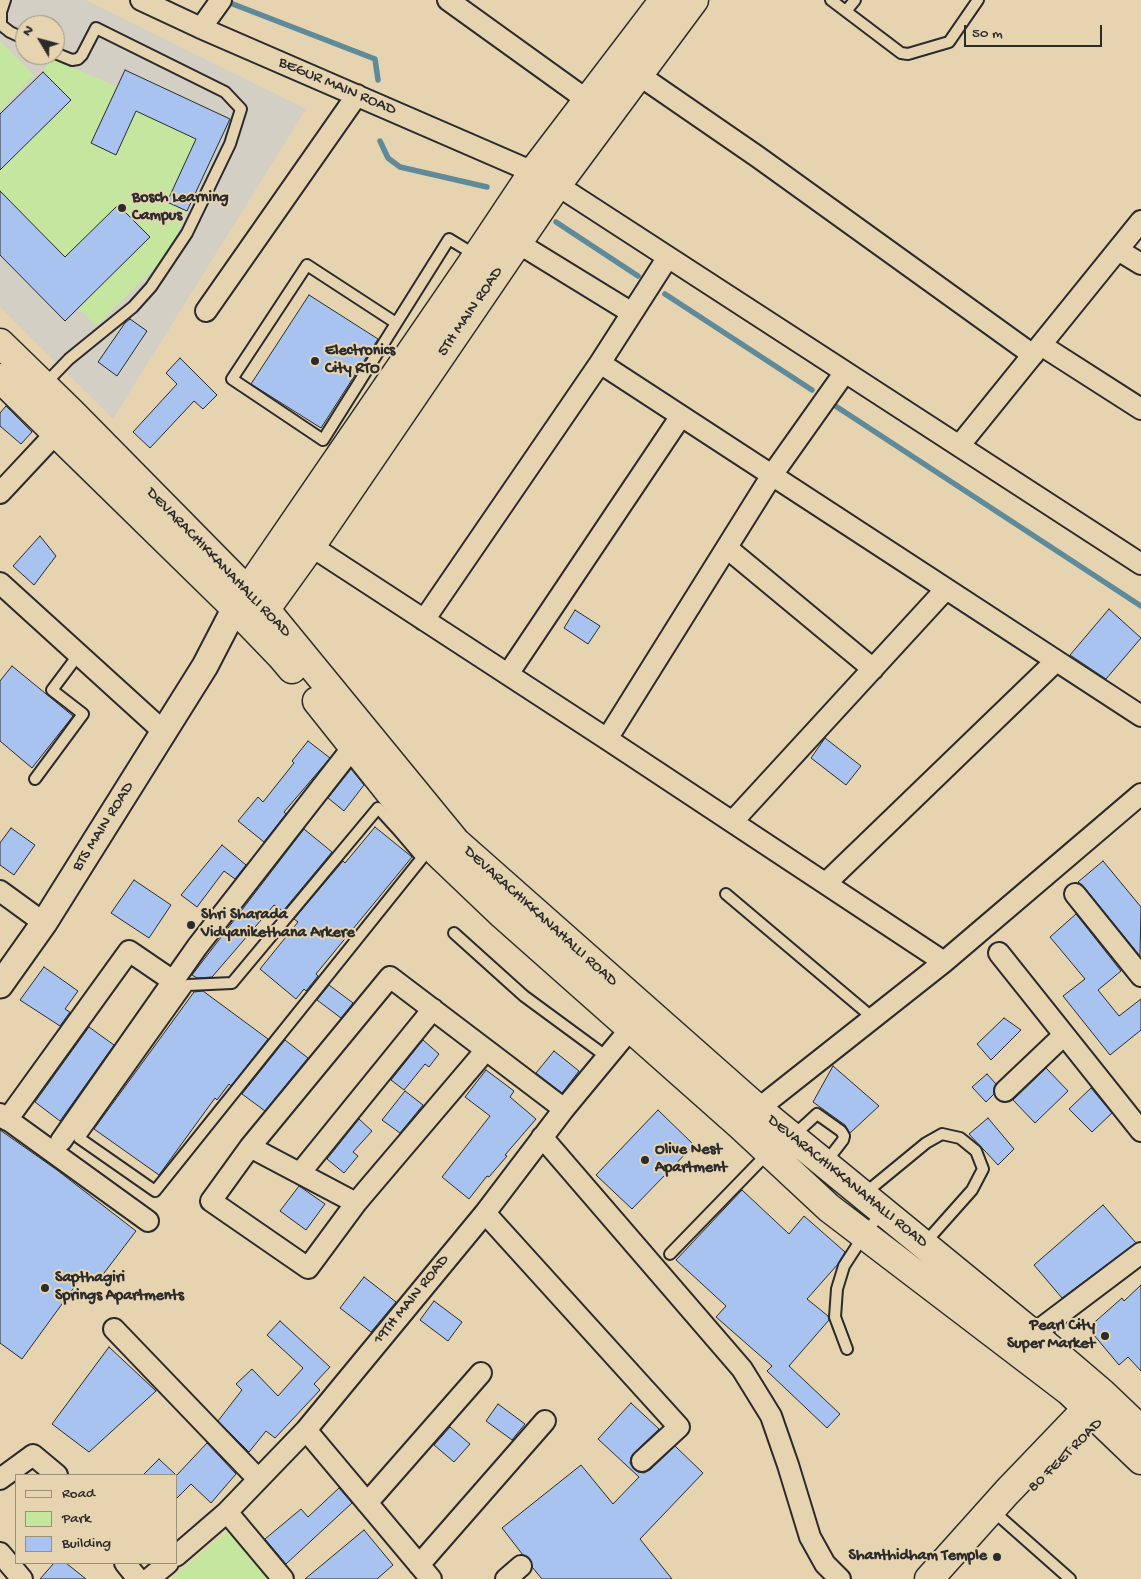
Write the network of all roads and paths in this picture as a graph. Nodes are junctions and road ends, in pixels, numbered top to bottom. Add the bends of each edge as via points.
1 (5, 0) edge
2 (142, 0) edge
3 (221, 0) edge
4 (448, 0) edge
5 (664, 0) edge
6 (694, 0) edge
7 (831, 0) edge
8 (855, 0) edge
9 (978, 0) edge
10 (846, 11) junction
11 (201, 28) junction
12 (15, 34) edge
13 (65, 57) edge
14 (639, 75) junction
15 (357, 95) junction
16 (588, 100) junction
17 (533, 172) junction
18 (557, 185) junction
19 (1141, 221) edge
20 (518, 243) junction
21 (1118, 250) junction
22 (478, 256) junction
23 (668, 257) junction
24 (1141, 264) edge
25 (206, 311) dead end
26 (632, 313) junction
27 (396, 323) junction
28 (0, 343) edge
29 (1037, 350) junction
30 (600, 363) junction
31 (844, 372) junction
32 (0, 378) edge
33 (44, 386) junction
34 (1141, 409) edge
35 (681, 416) junction
36 (57, 432) junction
37 (959, 446) junction
38 (772, 475) junction
39 (0, 493) edge
40 (311, 546) junction
41 (727, 548) junction
42 (1141, 564) edge
43 (0, 583) edge
44 (946, 589) junction
45 (251, 609) junction
46 (424, 620) junction
47 (79, 654) junction
48 (1056, 661) junction
49 (873, 668) junction
50 (508, 674) junction
51 (1141, 716) edge
52 (164, 732) junction
53 (607, 739) junction
54 (353, 747) junction
55 (35, 779) dead end
56 (1141, 794) edge
57 (733, 822) junction
58 (406, 827) junction
59 (826, 883) junction
60 (0, 891) edge
61 (726, 894) dead end
62 (1075, 894) dead end
63 (44, 923) junction
64 (454, 933) dead end
65 (1000, 954) dead end
66 (944, 962) junction
67 (1141, 976) edge
68 (172, 981) junction
69 (0, 985) edge
70 (433, 1010) junction
71 (873, 1018) junction
72 (630, 1028) junction
73 (1064, 1035) junction
74 (486, 1050) junction
75 (607, 1058) junction
76 (1005, 1091) dead end
77 (564, 1109) junction
78 (4, 1117) edge
79 (750, 1118) junction
80 (1141, 1131) edge
81 (542, 1137) junction
82 (61, 1141) dead end
83 (250, 1147) junction
84 (769, 1152) junction
85 (300, 1173) junction
86 (356, 1203) junction
87 (873, 1203) junction
88 (484, 1212) junction
89 (148, 1221) dead end
90 (864, 1235) junction
91 (924, 1244) junction
92 (1141, 1253) edge
93 (670, 1254) dead end
94 (114, 1329) dead end
95 (1024, 1341) junction
96 (847, 1349) dead end
97 (481, 1374) dead end
98 (1102, 1407) junction
99 (545, 1421) dead end
100 (306, 1430) junction
101 (1138, 1438) edge
102 (642, 1461) dead end
103 (55, 1474) edge
104 (0, 1479) edge
105 (258, 1479) junction
106 (367, 1503) junction
107 (996, 1505) junction
108 (228, 1512) junction
109 (0, 1553) edge
110 (178, 1554) edge
111 (126, 1564) edge
112 (167, 1564) edge
113 (425, 1572) edge
114 (22, 1579) edge
115 (138, 1579) edge
116 (149, 1579) edge
117 (283, 1579) edge
118 (840, 1579) edge
119 (929, 1579) edge
120 (1070, 1579) edge

1 - 12 lane via 1,24
2 - 11 street, BEGUR MAIN ROAD
3 - 11 street
4 - 16 street
5 - 16 main road, 5TH MAIN ROAD
6 - 14 main road, 5TH MAIN ROAD
7 - 10 lane
8 - 10 lane
9 - 10 lane via 949,42 908,54 901,53
11 - 15 street, BEGUR MAIN ROAD
13 - 33 lane via 78,59 96,28 225,92 240,108 230,144 187,233 151,287 133,307 69,359
14 - 18 main road, 5TH MAIN ROAD
14 - 29 street
15 - 17 street, BEGUR MAIN ROAD
15 - 25 street
16 - 17 main road, 5TH MAIN ROAD
17 - 18 street, BEGUR MAIN ROAD
17 - 22 main road, 5TH MAIN ROAD
18 - 20 main road, 5TH MAIN ROAD
18 - 23 street, BEGUR MAIN ROAD
19 - 21 street
20 - 26 street
20 - 40 main road, 5TH MAIN ROAD
21 - 24 street
21 - 29 street
22 - 27 lane via 449,239
22 - 45 main road, 5TH MAIN ROAD
23 - 26 street
23 - 31 street, BEGUR MAIN ROAD
26 - 30 street
27 - 27 lane via 307,265 232,379 323,440
28 - 33 main road, DEVARACHIKKANAHALLI ROAD
29 - 34 street
29 - 37 street
30 - 35 street
30 - 46 street
31 - 37 street, BEGUR MAIN ROAD
31 - 38 street
32 - 36 main road, DEVARACHIKKANAHALLI ROAD
33 - 45 main road, DEVARACHIKKANAHALLI ROAD
35 - 38 street
35 - 50 street
36 - 39 street
36 - 45 main road, DEVARACHIKKANAHALLI ROAD
37 - 42 street, BEGUR MAIN ROAD
38 - 41 street
38 - 44 street
40 - 45 main road, 5TH MAIN ROAD
40 - 46 street
41 - 49 street
41 - 53 street
43 - 47 street
44 - 48 street
44 - 49 street
45 - 52 street, BTS MAIN ROAD via 205,666
45 - 54 main road, DEVARACHIKKANAHALLI ROAD via 281,656
45 - 79 main road, DEVARACHIKKANAHALLI ROAD via 456,842
46 - 50 street
47 - 52 street
47 - 55 lane via 52,690 83,714
48 - 51 street
48 - 59 street
49 - 57 street
50 - 53 street
52 - 63 street, BTS MAIN ROAD
53 - 57 street
54 - 58 main road, DEVARACHIKKANAHALLI ROAD via 389,789
54 - 68 street
56 - 66 street
57 - 59 street
58 - 58 lane via 378,808 232,983 188,984 79,1138 155,1191 422,858
58 - 72 main road, DEVARACHIKKANAHALLI ROAD
59 - 66 street
60 - 63 street
61 - 71 lane
62 - 67 street
63 - 69 street, BTS MAIN ROAD
64 - 75 lane via 524,996
65 - 73 street
66 - 71 street
68 - 78 street via 129,951
68 - 82 street
70 - 74 street
70 - 83 street via 390,977
70 - 85 street
71 - 79 street
72 - 75 street, 19TH MAIN ROAD
72 - 79 main road, DEVARACHIKKANAHALLI ROAD
73 - 76 street
73 - 80 street
74 - 77 street
74 - 86 street
75 - 77 street, 19TH MAIN ROAD
77 - 81 street, 19TH MAIN ROAD
78 - 89 street
79 - 84 main road, DEVARACHIKKANAHALLI ROAD
79 - 87 main road, DEVARACHIKKANAHALLI ROAD via 792,1137
81 - 88 street, 19TH MAIN ROAD
81 - 118 street via 742,1369 771,1416 810,1537 825,1564
83 - 85 street
83 - 86 street via 210,1201 308,1268
84 - 90 main road, DEVARACHIKKANAHALLI ROAD via 829,1208
84 - 93 lane
85 - 86 street
87 - 90 lane
87 - 91 main road, DEVARACHIKKANAHALLI ROAD
87 - 91 lane via 926,1143 942,1134 966,1142 976,1151 983,1169 972,1190
88 - 100 street, 19TH MAIN ROAD
88 - 102 street via 679,1427
90 - 95 main road, DEVARACHIKKANAHALLI ROAD
90 - 96 lane via 844,1266 837,1289 835,1317
91 - 95 main road, DEVARACHIKKANAHALLI ROAD
92 - 95 street
94 - 105 street
95 - 98 main road, DEVARACHIKKANAHALLI ROAD
97 - 106 street
98 - 101 main road, DEVARACHIKKANAHALLI ROAD
98 - 107 main road, 80 FEET ROAD via 1023,1499
99 - 113 street
100 - 105 street, 19TH MAIN ROAD
100 - 106 street
103 - 104 street via 33,1454
105 - 108 street, 19TH MAIN ROAD
106 - 113 street
107 - 119 main road
107 - 120 lane
108 - 110 street, 19TH MAIN ROAD
108 - 117 street
109 - 114 street
111 - 115 street
112 - 116 street

